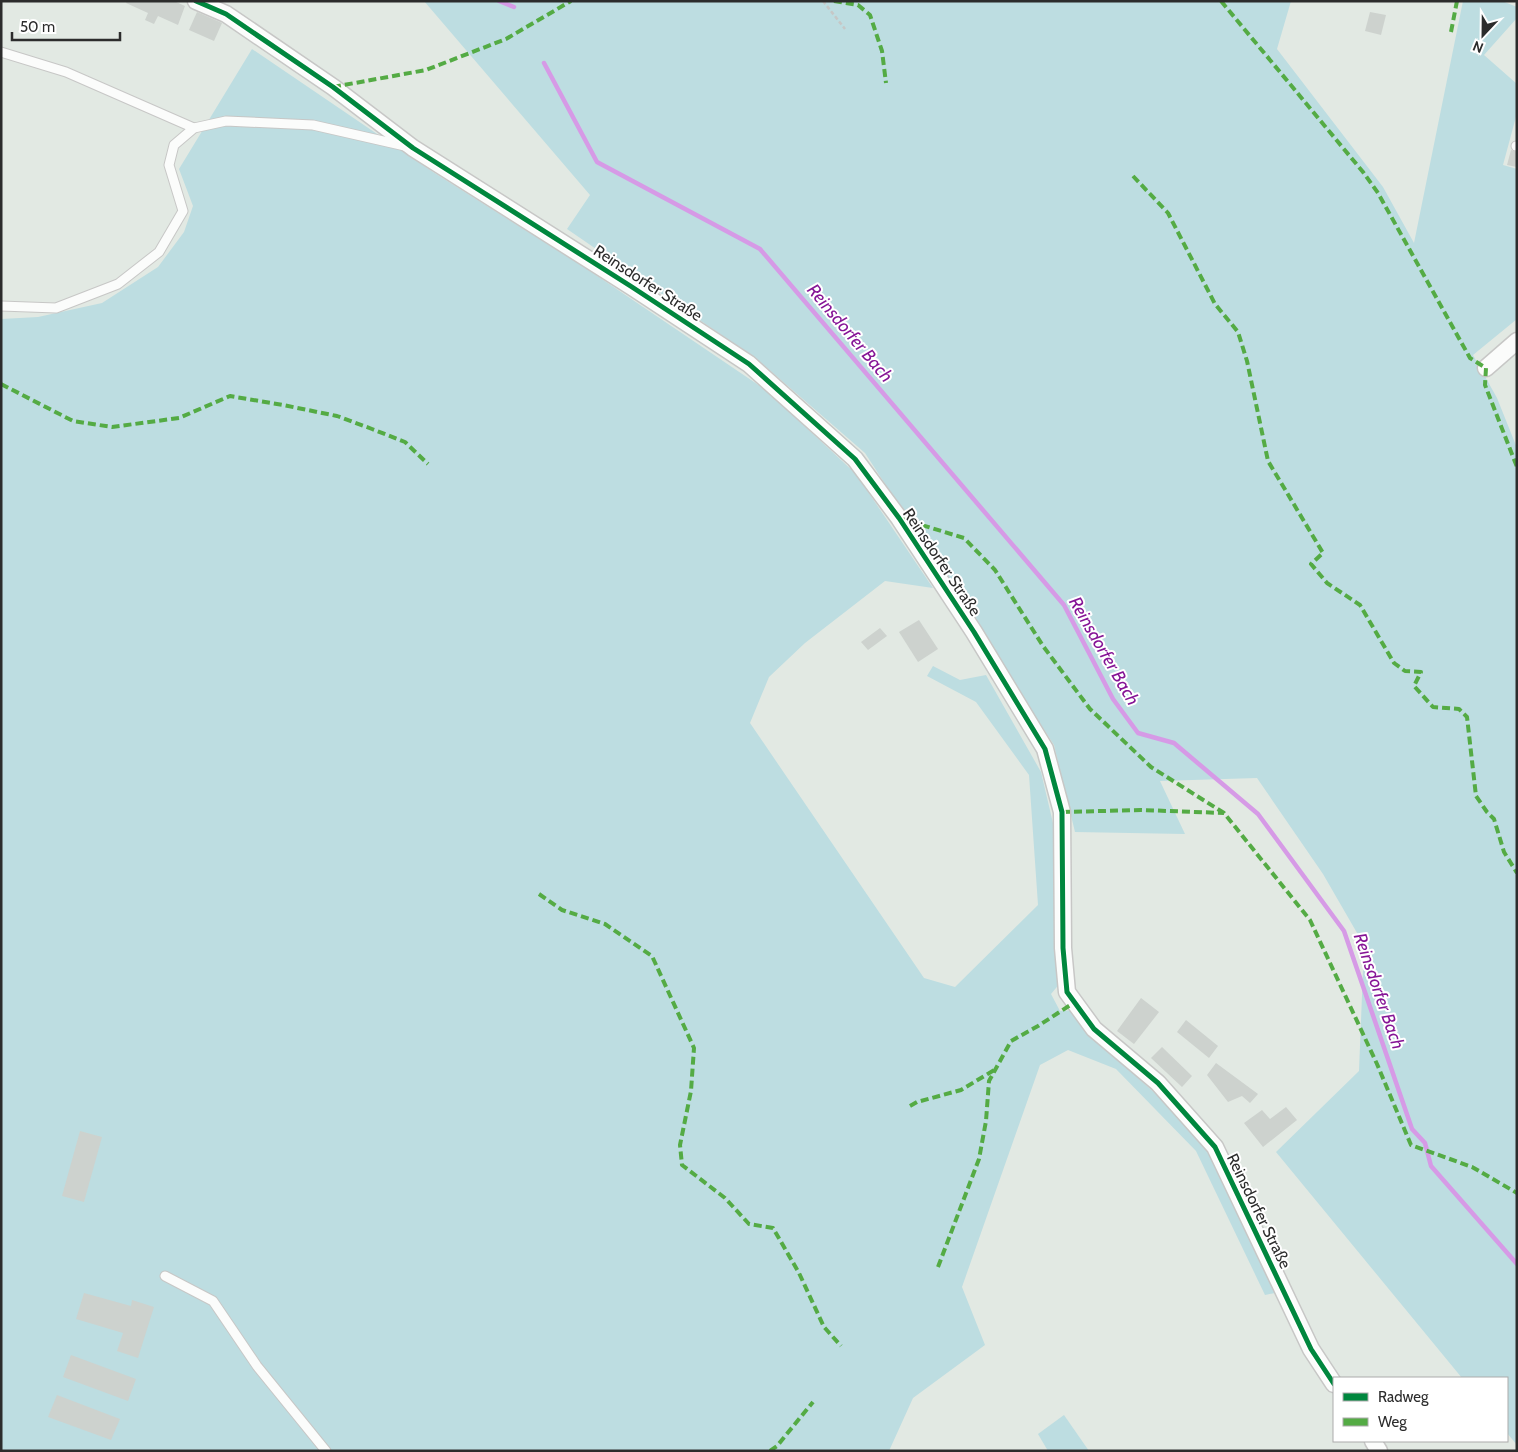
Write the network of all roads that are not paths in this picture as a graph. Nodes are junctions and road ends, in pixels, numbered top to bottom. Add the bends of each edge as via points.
1 (196, 1) edge
2 (1, 52) edge
3 (194, 128) junction
4 (413, 148) junction
5 (1, 306) edge
6 (1517, 341) edge
7 (1486, 368) dead end
8 (165, 1276) dead end
9 (1333, 1382) edge
10 (326, 1451) edge

1 - 4 street, Reinsdorfer Straße via 226,14 333,87
2 - 3 lane via 66,72
3 - 4 lane via 226,121 313,125
3 - 5 lane via 174,145 169,165 183,210 159,252 118,284 56,308
4 - 9 street, Reinsdorfer Straße via 748,364 855,459 899,518 1045,749 1062,812 1063,948 1067,992 1094,1029 1158,1083 1215,1147 1311,1349
6 - 7 street
8 - 10 lane via 213,1301 257,1366

